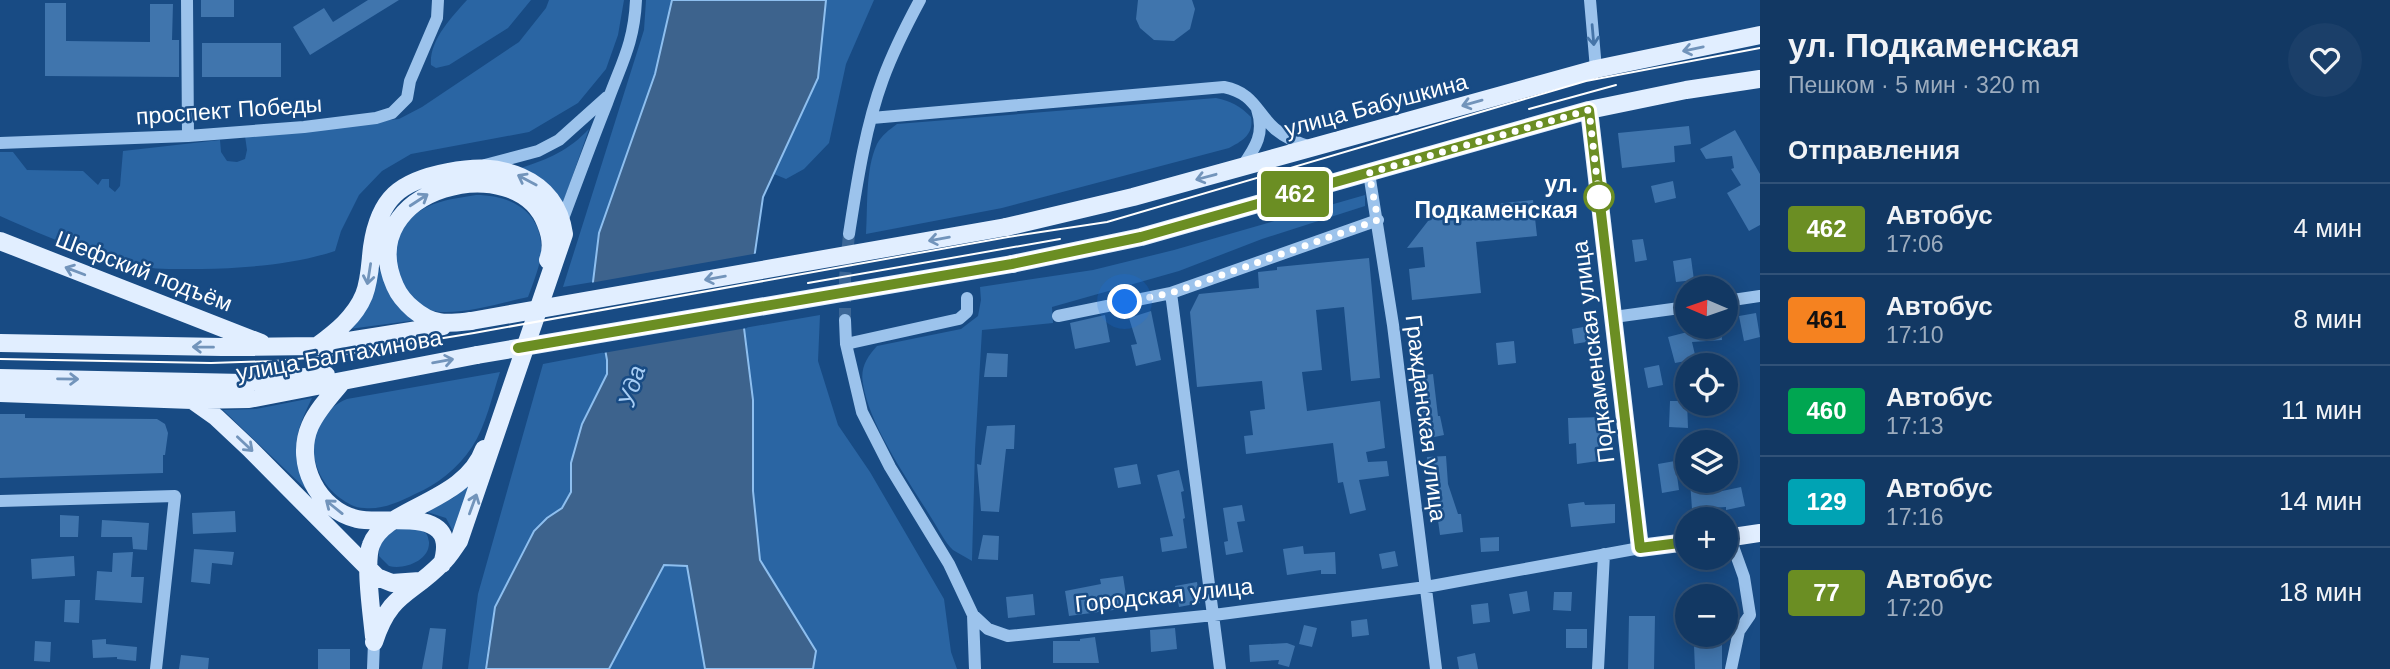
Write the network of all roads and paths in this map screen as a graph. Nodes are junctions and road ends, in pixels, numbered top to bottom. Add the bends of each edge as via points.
1 (187, 0) edge
2 (438, 0) edge
3 (636, 0) edge
4 (920, 0) edge
5 (1590, 0) edge
6 (1760, 35) edge
7 (1596, 69) junction
8 (1760, 79) edge
9 (610, 94) junction
10 (1254, 102) junction
11 (1589, 110) junction
12 (872, 118) junction
13 (188, 136) junction
14 (0, 143) edge
15 (1313, 148) junction
16 (475, 167) junction
17 (1242, 167) junction
18 (1369, 173) junction
19 (1378, 220) junction
20 (563, 227) junction
21 (849, 234) tunnel mouth
22 (0, 241) edge
23 (551, 250) junction
24 (1171, 293) junction
25 (1760, 296) edge
26 (967, 298) dead end
27 (1738, 299) edge
28 (1675, 309) edge
29 (1058, 316) dead end
30 (1614, 317) junction
31 (845, 320) tunnel mouth
32 (471, 321) junction
33 (0, 342) edge
34 (846, 344) junction
35 (317, 345) junction
36 (271, 347) junction
37 (410, 367) junction
38 (0, 378) edge
39 (342, 382) junction
40 (0, 393) edge
41 (192, 400) junction
42 (0, 501) edge
43 (398, 519) junction
44 (1760, 533) edge
45 (1738, 536) edge
46 (1675, 544) edge
47 (1640, 548) junction
48 (1604, 554) junction
49 (1738, 562) edge
50 (442, 564) junction
51 (369, 571) junction
52 (420, 581) junction
53 (1426, 587) junction
54 (973, 615) junction
55 (1214, 615) junction
56 (1755, 617) edge
57 (374, 642) junction
58 (156, 669) edge
59 (373, 669) edge
60 (975, 669) edge
61 (1220, 669) edge
62 (1436, 669) edge
63 (1598, 669) edge
64 (1731, 669) edge

1 - 13 street
2 - 13 street, проспект Победы via 437,18 407,98 392,113 304,127
3 - 9 street via 626,59
4 - 12 street via 896,46
5 -> 7 street
6 -> 7 main road, улица Бабушкина
7 -> 15 main road, улица Бабушкина
8 - 11 main road
9 - 16 street via 583,120 538,151
9 - 20 street
10 - 12 street via 1233,89 1214,87
10 - 15 street via 1273,128 1293,142
10 - 17 street via 1261,132
11 - 18 main road
11 - 30 main road, Подкаменская улица
12 - 21 street
13 - 14 street, проспект Победы
15 - 17 main road, улица Бабушкина
20 -> 16 main road via 548,196 529,180
16 -> 35 main road via 426,176 387,201 375,226 363,297 347,320
17 -> 32 main road, улица Бабушкина, bridge via 1006,227
18 - 19 street, Гражданская улица
37 -> 18 main road, улица Балтахинова, bridge via 1012,264 1141,237
19 - 24 street
19 - 53 street, Гражданская улица
20 - 23 street
50 -> 20 main road via 459,541
36 -> 22 main road, Шефский подъём
32 -> 23 main road via 438,323 426,318 398,291 387,250 394,223 410,205 430,193 467,185 507,188 531,201 544,217
23 - 43 main road via 480,458 450,489
24 - 29 street
24 - 55 street
25 - 27 street
26 - 34 street via 967,312 959,319
28 - 30 street
30 - 47 main road, Подкаменская улица
31 - 34 street
32 - 35 main road, улица Балтахинова
36 -> 33 main road, улица Балтахинова
34 - 54 street via 862,412
35 - 36 main road, улица Балтахинова
38 -> 37 main road via 244,383
37 - 39 main road, улица Балтахинова
39 - 41 main road, улица Балтахинова via 248,399
43 -> 39 main road via 365,521 343,514 322,497 308,476 305,457 310,425
40 - 41 main road, улица Балтахинова
41 -> 51 main road via 249,448
42 - 58 street via 176,496
43 - 50 main road via 429,524 439,533 444,547
43 - 51 main road via 381,528 373,539
44 - 45 main road
46 - 47 main road, Городская улица
47 - 48 street, Городская улица
48 - 53 street, Городская улица
48 - 63 street
49 - 56 street
50 - 52 main road
51 - 52 main road via 392,583
51 - 57 main road
52 - 57 main road via 392,605
53 - 55 street, Городская улица
53 - 62 street, Гражданская улица
54 - 55 street, Городская улица via 988,629 1008,636
54 - 60 street
55 - 61 street
56 - 64 street via 1739,631
57 - 59 street

